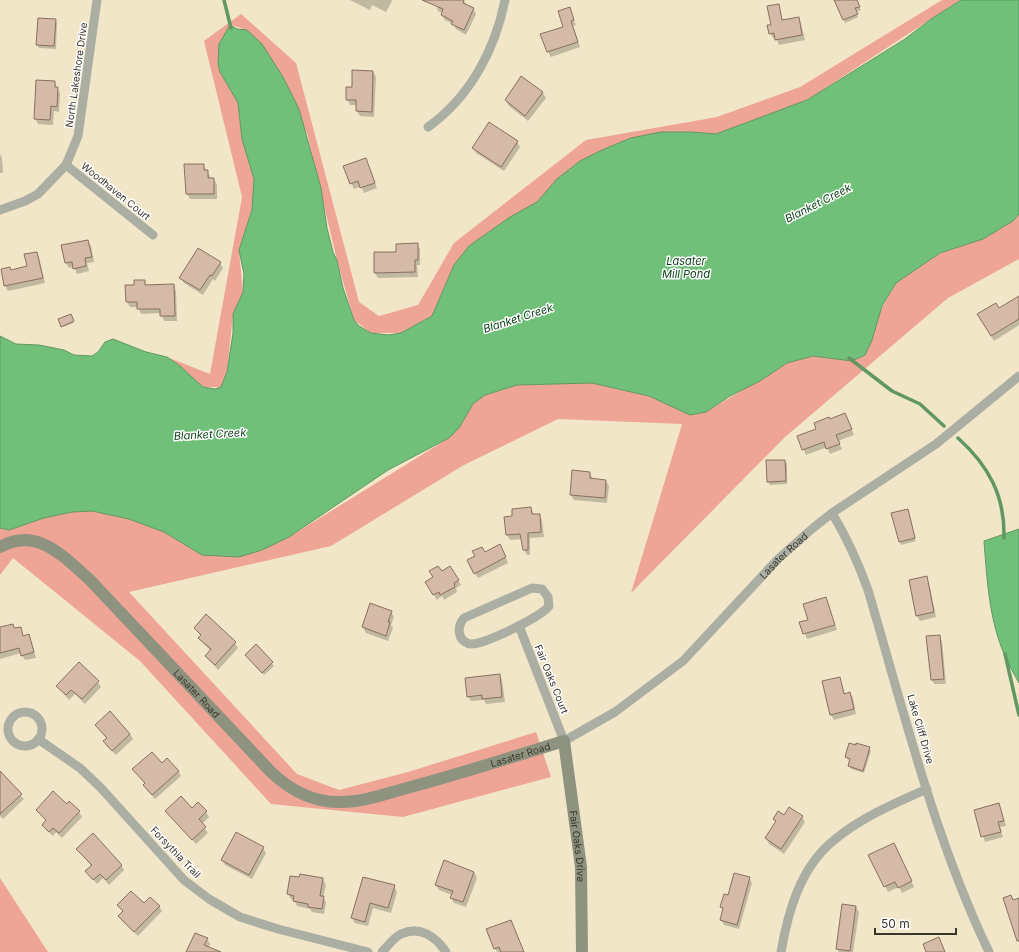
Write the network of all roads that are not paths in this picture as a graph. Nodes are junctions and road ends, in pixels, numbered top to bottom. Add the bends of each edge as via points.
1 (97, 0) edge
2 (505, 0) edge
3 (428, 127) dead end
4 (66, 165) junction
5 (0, 210) edge
6 (152, 235) dead end
7 (1019, 376) edge
8 (832, 513) junction
9 (0, 547) edge
10 (519, 626) junction
11 (38, 739) dead end
12 (564, 741) junction
13 (927, 789) junction
14 (368, 952) edge
15 (382, 952) edge
16 (446, 952) edge
17 (582, 952) edge
18 (781, 952) edge
19 (989, 952) edge

1 - 4 street, North Lakeshore Drive via 78,136
2 - 3 street via 495,37 472,82 446,114
4 - 5 street, North Lakeshore Drive via 38,194
4 - 6 street, Woodhaven Court
7 - 8 street, Lasater Road via 936,444
8 - 12 street, Lasater Road via 778,559 683,661 615,712
8 - 13 street, Lake Cliff Drive via 858,560
9 - 12 street, Lasater Road via 13,542 31,541 50,546 61,554 90,580 275,775 289,787 316,799 351,802 457,774
10 - 10 street via 545,612 549,606 548,597 542,589 532,588 464,618 459,629 464,642 470,644 479,643
10 - 12 street, Fair Oaks Court
11 - 14 street, Forsythia Trail via 80,768 184,880 209,899 240,916 278,929
12 - 17 street, Fair Oaks Drive via 581,867
13 - 18 street via 845,832 820,854 792,902
13 - 19 street, Lake Cliff Drive via 954,869
15 - 16 street via 401,934 412,932 426,933 439,941

